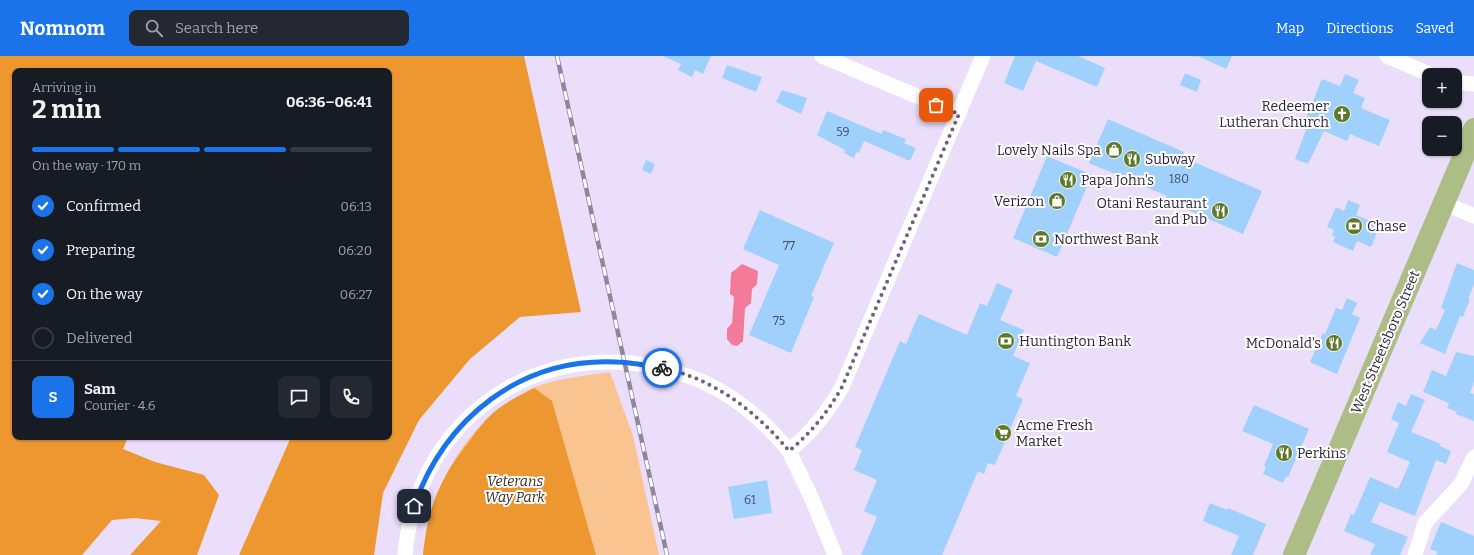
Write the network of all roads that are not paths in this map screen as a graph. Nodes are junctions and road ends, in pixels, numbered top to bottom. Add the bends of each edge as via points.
1 (822, 56) edge
2 (984, 56) edge
3 (1387, 56) edge
4 (1422, 71) edge
5 (1462, 83) edge
6 (1474, 84) edge
7 (959, 114) junction
8 (1474, 129) edge
9 (1444, 203) junction
10 (1474, 216) edge
11 (789, 451) junction
12 (1474, 457) edge
13 (405, 555) edge
14 (835, 555) edge
15 (1294, 555) edge
16 (1415, 555) edge

1 - 7 street
2 - 7 street
3 - 4 street
5 - 6 street
7 - 11 street via 842,387 815,428
8 - 9 main road, West Streetsboro Street
9 - 10 street
9 - 15 main road, West Streetsboro Street
11 - 13 street via 777,436 735,400 715,387 692,377 671,370 617,362 559,367 534,374 509,387 458,427 436,458 418,495 410,516
11 - 14 street via 812,498
12 - 16 street via 1461,484 1425,523

